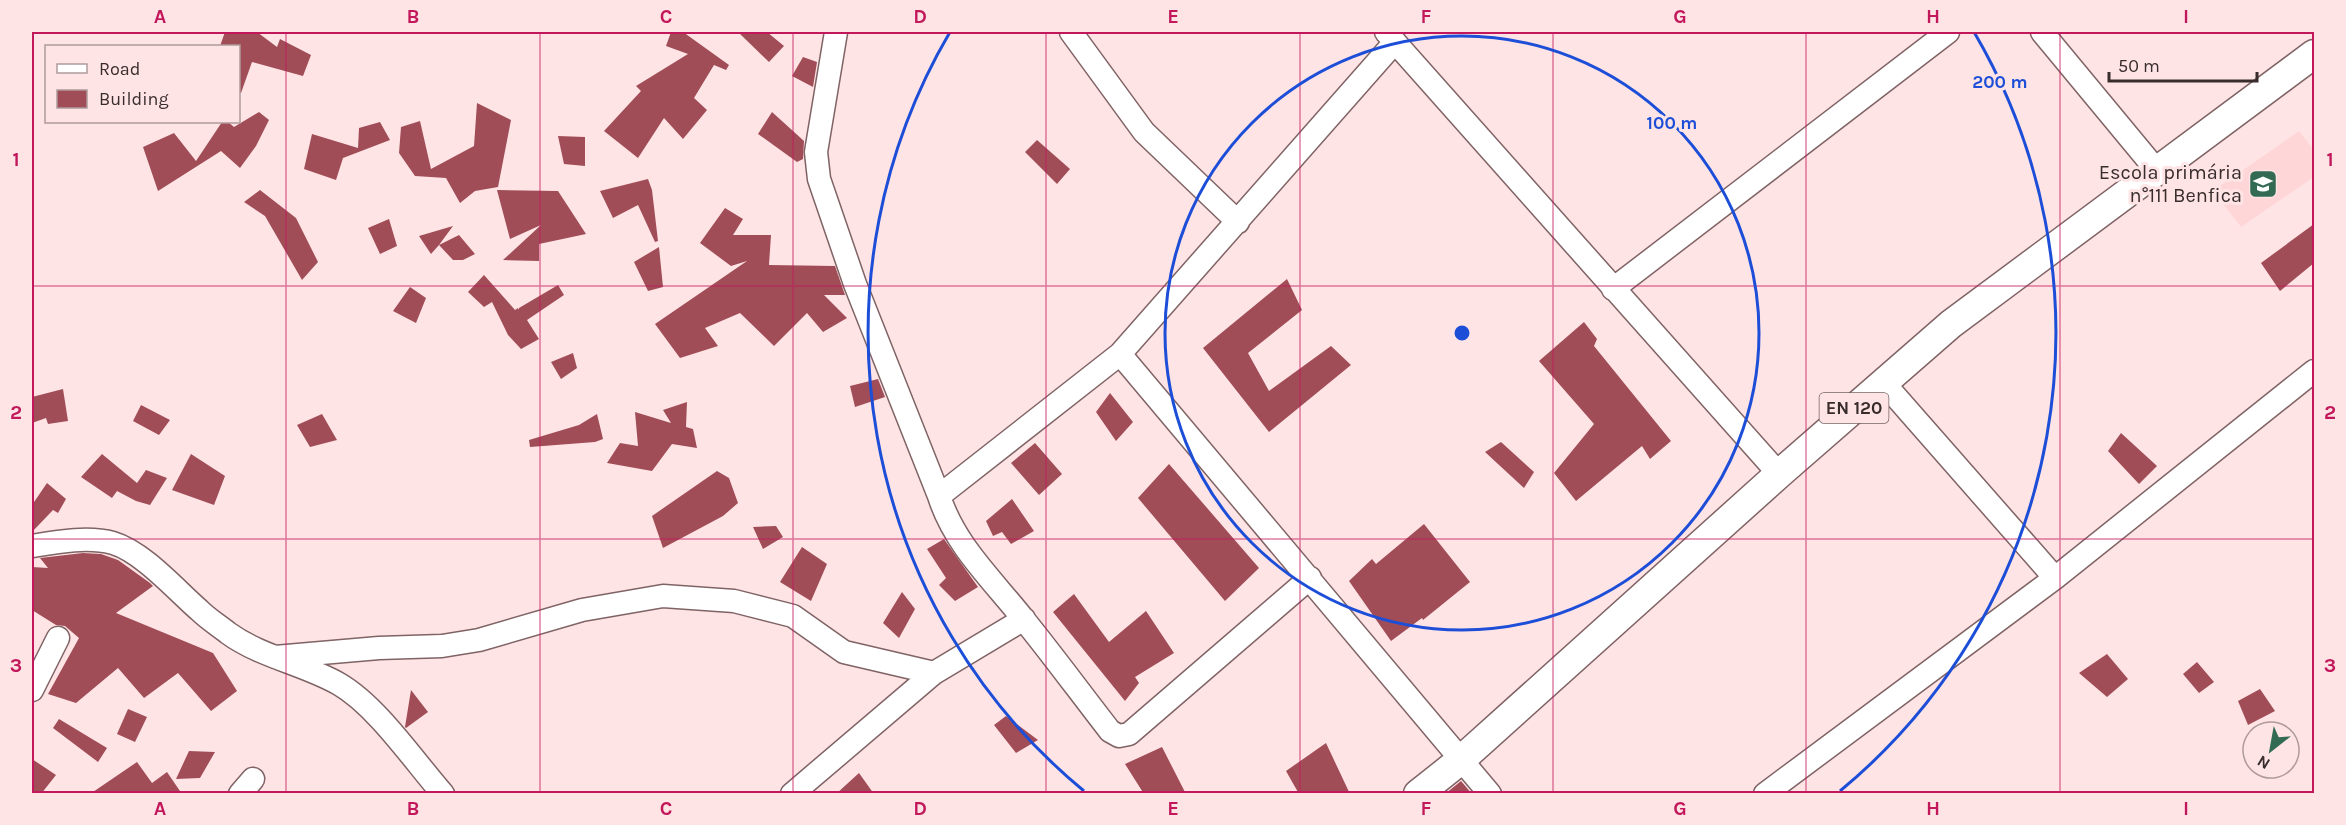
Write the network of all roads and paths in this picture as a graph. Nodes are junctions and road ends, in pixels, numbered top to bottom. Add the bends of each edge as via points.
1 (836, 32) edge
2 (1071, 32) edge
3 (1948, 32) edge
4 (2042, 32) edge
5 (1390, 37) edge
6 (2314, 54) edge
7 (2158, 172) junction
8 (1238, 222) junction
9 (1613, 289) junction
10 (1120, 354) junction
11 (2314, 371) edge
12 (1883, 382) junction
13 (1779, 474) junction
14 (939, 496) junction
15 (32, 546) edge
16 (1310, 578) junction
17 (2055, 578) junction
18 (1024, 620) junction
19 (58, 638) dead end
20 (275, 657) junction
21 (934, 673) junction
22 (32, 690) edge
23 (1462, 759) junction
24 (442, 794) edge
25 (792, 794) edge
26 (1418, 794) edge
27 (1490, 794) edge
28 (1765, 794) edge

1 - 14 street via 816,152 819,179 855,284
2 - 8 street via 1144,132
3 - 9 street
4 - 7 street
5 - 8 street
5 - 9 street
6 - 7 main road, EN 120
7 - 12 main road, EN 120 via 1951,324
8 - 10 street
9 - 13 street
10 - 14 street
10 - 16 street
11 - 17 street
12 - 13 main road, EN 120
12 - 17 street
13 - 23 main road, EN 120
14 - 18 street via 946,518 970,555
15 - 20 street via 75,540 113,543 145,561 201,613 233,636
16 - 18 street via 1129,734 1119,736 1110,731
16 - 23 street
17 - 28 street
18 - 21 street
19 - 22 street
20 - 21 street via 442,646 479,640 582,610 663,596 734,601 793,616 844,652
20 - 24 street via 314,670 342,686 380,719
21 - 25 street
23 - 26 main road, EN 120
23 - 27 street

